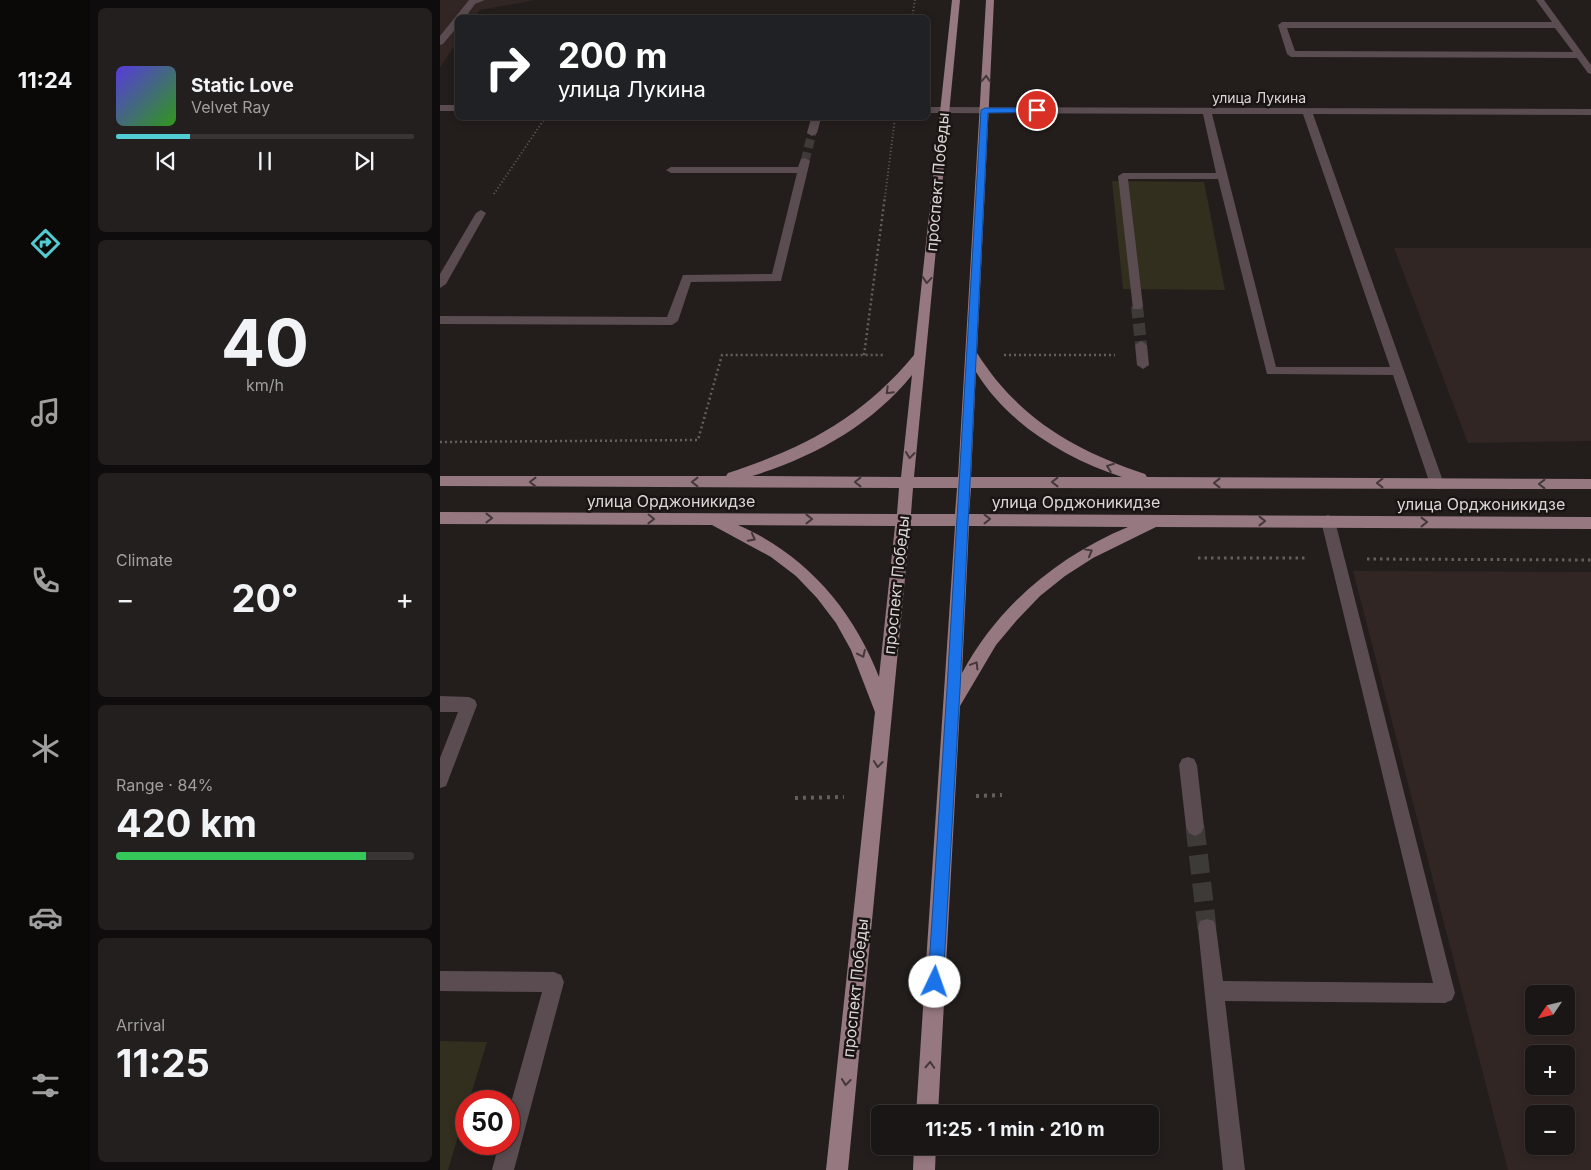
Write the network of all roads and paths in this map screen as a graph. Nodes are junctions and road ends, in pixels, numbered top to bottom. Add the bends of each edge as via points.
1 (481, 0) edge
2 (915, 0) edge
3 (956, 0) edge
4 (990, 0) edge
5 (1540, 0) edge
6 (462, 15) edge
7 (912, 15) edge
8 (455, 24) edge
9 (1557, 25) junction
10 (440, 42) edge
11 (1579, 54) junction
12 (1591, 71) edge
13 (440, 108) edge
14 (455, 108) edge
15 (930, 110) edge
16 (943, 110) junction
17 (985, 110) junction
18 (1207, 111) junction
19 (1307, 112) junction
20 (1591, 112) edge
21 (544, 120) edge
22 (815, 120) edge
23 (895, 120) edge
24 (812, 132) tunnel mouth
25 (671, 170) dead end
26 (1222, 176) junction
27 (481, 213) joint
28 (440, 284) edge
29 (1137, 306) tunnel mouth
30 (440, 320) edge
31 (1141, 345) tunnel mouth
32 (921, 354) junction
33 (722, 355) dead end
34 (864, 355) dead end
35 (972, 355) junction
36 (1143, 365) dead end
37 (1398, 371) junction
38 (440, 442) edge
39 (440, 481) edge
40 (715, 482) junction
41 (907, 482) junction
42 (965, 482) junction
43 (1156, 482) junction
44 (1437, 484) junction
45 (1591, 484) edge
46 (440, 518) edge
47 (708, 519) junction
48 (903, 519) junction
49 (962, 519) junction
50 (1161, 520) junction
51 (1328, 521) junction
52 (1591, 522) edge
53 (1198, 558) dead end
54 (1337, 558) junction
55 (1591, 560) edge
56 (440, 704) edge
57 (952, 708) junction
58 (883, 716) junction
59 (1188, 765) dead end
60 (440, 780) edge
61 (1195, 827) tunnel mouth
62 (1206, 928) tunnel mouth
63 (440, 981) edge
64 (1214, 992) junction
65 (928, 1105) edge
66 (925, 1155) edge
67 (502, 1170) edge
68 (837, 1170) edge
69 (924, 1170) edge
70 (1234, 1170) edge

1 - 6 street via 472,2
2 - 7 path
3 - 16 main road, проспект Победы
17 -> 4 main road
5 - 9 street
8 - 10 street
9 - 11 street
9 - 11 street via 1282,25 1291,54
11 - 12 street
13 - 14 street
15 - 16 street, улица Лукина
16 - 17 street, улица Лукина
16 -> 32 main road, проспект Победы
17 - 18 street, улица Лукина
17 - 35 main road
18 - 19 street, улица Лукина
18 - 26 street
19 - 20 street, улица Лукина
19 - 37 street
21 - 27 path
22 - 24 street
23 - 34 path
25 - 30 street via 804,166 777,278 687,278 672,321
26 - 29 street via 1123,176
26 - 37 street via 1271,371
27 - 28 street
31 - 36 street
32 -> 40 main road via 884,397 845,427 780,461
32 -> 41 main road, проспект Победы
33 - 38 path via 698,440
35 - 42 main road
43 -> 35 main road via 1097,462 1046,434 1006,401
37 - 44 street
40 -> 39 main road, улица Орджоникидзе
41 -> 40 main road, улица Орджоникидзе
41 - 42 main road, улица Орджоникидзе
41 - 48 main road, проспект Победы
43 -> 42 main road, улица Орджоникидзе
42 - 49 main road
44 -> 43 main road, улица Орджоникидзе
45 -> 44 main road, улица Орджоникидзе
46 -> 47 main road, улица Орджоникидзе
47 -> 48 main road, улица Орджоникидзе
47 -> 58 main road via 736,529 786,559 829,600 862,652
48 - 49 main road, улица Орджоникидзе
48 - 58 main road, проспект Победы
49 -> 50 main road, улица Орджоникидзе
49 - 57 main road
50 -> 51 main road, улица Орджоникидзе
57 -> 50 main road via 985,648 1027,597 1077,558 1104,543
51 -> 52 main road, улица Орджоникидзе
51 - 54 street
53 - 54 path
54 - 55 path
54 - 64 street via 1445,993
56 - 60 street via 469,705
65 -> 57 main road
58 -> 68 main road, проспект Победы
59 - 61 street
62 - 64 street
63 - 67 street via 554,982
64 - 70 street
66 - 69 main road

